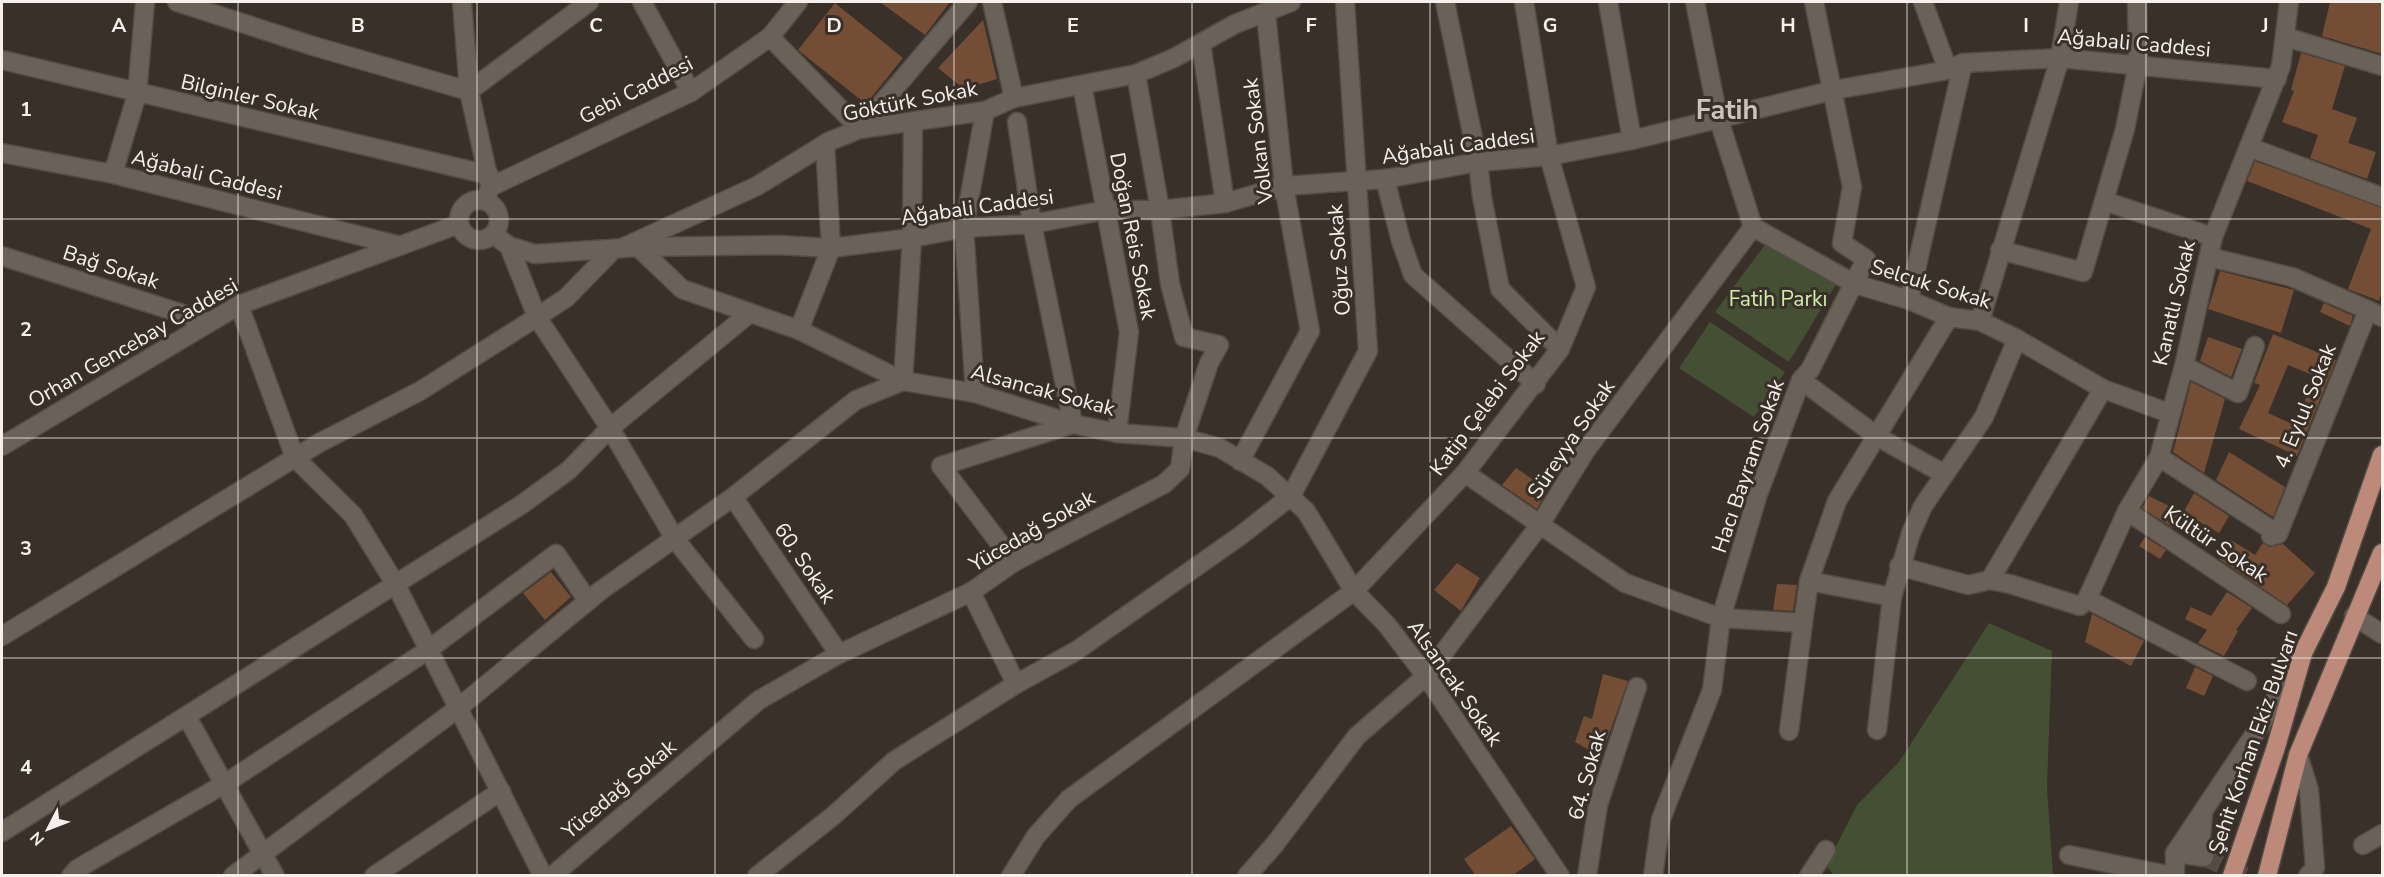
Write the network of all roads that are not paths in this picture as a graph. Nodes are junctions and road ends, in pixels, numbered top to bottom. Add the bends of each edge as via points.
1 (145, 2) edge
2 (177, 2) edge
3 (462, 2) edge
4 (589, 2) edge
5 (642, 2) edge
6 (798, 2) edge
7 (969, 2) edge
8 (992, 2) edge
9 (1292, 2) edge
10 (1345, 2) edge
11 (1446, 2) edge
12 (1524, 2) edge
13 (1608, 2) edge
14 (1695, 2) edge
15 (1814, 2) edge
16 (1923, 2) edge
17 (2069, 2) edge
18 (2137, 2) edge
19 (2289, 2) edge
20 (1266, 14) junction
21 (770, 36) junction
22 (2286, 37) junction
23 (1201, 43) junction
24 (2060, 58) junction
25 (2, 60) edge
26 (2138, 64) junction
27 (1955, 66) junction
28 (2382, 66) edge
29 (1136, 74) junction
30 (2277, 79) junction
31 (1082, 85) junction
32 (1834, 90) junction
33 (469, 91) junction
34 (691, 92) junction
35 (137, 94) junction
36 (1014, 98) junction
37 (984, 111) junction
38 (1718, 117) junction
39 (913, 122) junction
40 (1017, 122) dead end
41 (861, 129) junction
42 (1632, 140) junction
43 (825, 144) junction
44 (2249, 147) junction
45 (2, 153) edge
46 (1549, 156) junction
47 (1478, 162) junction
48 (113, 174) junction
49 (1385, 180) junction
50 (1355, 181) junction
51 (1284, 186) junction
52 (488, 187) junction
53 (2382, 197) edge
54 (2104, 201) junction
55 (1225, 203) junction
56 (1106, 210) junction
57 (1160, 210) junction
58 (459, 224) junction
59 (1032, 224) junction
60 (1753, 227) junction
61 (964, 228) junction
62 (494, 235) junction
63 (2214, 237) junction
64 (912, 238) junction
65 (400, 245) junction
66 (509, 246) junction
67 (638, 247) junction
68 (831, 248) junction
69 (2000, 250) junction
70 (614, 251) junction
71 (2, 256) edge
72 (2210, 257) junction
73 (1855, 284) junction
74 (1909, 300) junction
75 (238, 306) junction
76 (750, 313) junction
77 (2375, 314) edge
78 (537, 317) junction
79 (1949, 317) junction
80 (1980, 321) junction
81 (208, 322) junction
82 (799, 330) junction
83 (2017, 339) junction
84 (2255, 346) dead end
85 (1560, 349) junction
86 (2184, 366) junction
87 (1801, 380) junction
88 (903, 381) junction
89 (1536, 384) junction
90 (2103, 390) junction
91 (975, 393) junction
92 (2169, 413) junction
93 (1073, 424) junction
94 (610, 428) junction
95 (1117, 433) junction
96 (1878, 437) junction
97 (1184, 438) junction
98 (2, 445) edge
99 (2382, 454) edge
100 (2159, 457) junction
101 (295, 458) junction
102 (1240, 461) junction
103 (1465, 473) junction
104 (1944, 474) junction
105 (1291, 496) junction
106 (733, 497) junction
107 (2127, 511) junction
108 (1539, 526) junction
109 (675, 539) junction
110 (2382, 553) edge
111 (1014, 562) junction
112 (1899, 566) junction
113 (1990, 580) junction
114 (1809, 581) junction
115 (396, 585) junction
116 (971, 591) junction
117 (1354, 591) junction
118 (1892, 597) junction
119 (588, 601) junction
120 (2084, 603) junction
121 (2281, 614) dead end
122 (2354, 616) junction
123 (1721, 618) junction
124 (1803, 623) junction
125 (2382, 634) edge
126 (2, 636) edge
127 (754, 639) dead end
128 (428, 650) junction
129 (2303, 653) junction
130 (839, 654) junction
131 (1426, 676) junction
132 (2247, 681) dead end
133 (1016, 684) junction
134 (1637, 687) dead end
135 (457, 710) junction
136 (188, 717) junction
137 (1877, 730) dead end
138 (1789, 731) dead end
139 (2298, 755) junction
140 (226, 783) junction
141 (501, 791) junction
142 (2203, 811) junction
143 (2, 832) edge
144 (2382, 834) edge
145 (2363, 845) dead end
146 (1826, 850) dead end
147 (2175, 854) junction
148 (262, 855) junction
149 (2069, 855) dead end
150 (71, 876) edge
151 (233, 876) edge
152 (275, 876) edge
153 (375, 876) edge
154 (543, 876) edge
155 (552, 876) edge
156 (757, 876) edge
157 (1011, 876) edge
158 (1247, 876) edge
159 (1560, 876) edge
160 (1587, 876) edge
161 (1653, 876) edge
162 (1809, 876) edge
163 (2174, 876) edge
164 (2232, 876) edge
165 (2267, 876) edge
166 (2308, 876) edge

1 - 35 street
2 - 33 street
3 - 33 street
4 - 33 street
5 - 34 street
6 - 21 street, Gebi Caddesi
7 - 41 street
8 - 36 street
9 - 20 street, Göktürk Sokak
10 - 50 street, Oğuz Sokak
11 - 47 street
12 - 46 street, Katip Çelebi Sokak
13 - 42 street
14 - 38 street
15 - 32 street
16 - 27 street
17 - 24 street
18 - 26 street
19 - 22 street, Kanatlı Sokak
20 - 23 street, Göktürk Sokak via 1235,24
20 - 51 street, Volkan Sokak
21 - 34 street, Gebi Caddesi
21 - 41 street
22 - 28 street
22 - 30 street, Kanatlı Sokak
23 - 29 street, Göktürk Sokak
23 - 55 street
24 - 26 street, Ağabali Caddesi
24 - 27 street, Ağabali Caddesi
24 - 69 street
25 - 35 street, Bilginler Sokak
26 - 30 street, Ağabali Caddesi
26 - 54 street via 2125,129
27 - 32 street, Ağabali Caddesi
27 - 74 street
29 - 31 street, Göktürk Sokak
29 - 57 street, Yücedağ Sokak
30 - 44 street, Kanatlı Sokak
31 - 36 street, Göktürk Sokak
31 - 56 street, Doğan Reis Sokak
32 - 38 street, Ağabali Caddesi
32 - 73 street, Hacı Bayram Sokak via 1852,187 1842,243 1866,259
33 - 52 street
34 - 52 street, Gebi Caddesi
35 - 48 street
35 - 52 street, Bilginler Sokak
36 - 37 street, Göktürk Sokak
37 - 39 street, Göktürk Sokak
37 - 61 street
38 - 42 street, Ağabali Caddesi
38 - 60 street
39 - 41 street, Göktürk Sokak
39 - 64 street
40 - 59 street
41 - 43 street, Göktürk Sokak
42 - 46 street, Ağabali Caddesi
43 - 68 street
43 - 70 street, Göktürk Sokak via 757,186
44 - 53 street
44 - 63 street, Kanatlı Sokak
45 - 48 street, Ağabali Caddesi
46 - 47 street, Ağabali Caddesi
46 - 85 street, Katip Çelebi Sokak via 1586,287
47 - 49 street, Ağabali Caddesi
47 - 85 street via 1500,289
48 - 65 street, Ağabali Caddesi
49 - 50 street, Ağabali Caddesi
49 - 89 street via 1413,275
50 - 51 street, Ağabali Caddesi
50 - 105 street, Oğuz Sokak via 1368,351
51 - 55 street, Ağabali Caddesi
51 - 102 street, Volkan Sokak via 1310,331
52 - 58 street, Gebi Caddesi via 466,204
52 - 62 street via 500,222
54 - 63 street
54 - 69 street via 2083,272
55 - 57 street, Ağabali Caddesi
56 - 57 street, Ağabali Caddesi
56 - 59 street, Ağabali Caddesi
56 - 95 street, Doğan Reis Sokak via 1129,332
57 - 97 street, Yücedağ Sokak via 1170,284 1184,337 1219,345 1209,363
58 - 62 street via 464,234 474,240
58 - 65 street, Orhan Gencebay Caddesi
59 - 61 street, Ağabali Caddesi
59 - 93 street
60 - 73 street, Selcuk Sokak
60 - 108 street, Süreyya Sokak via 1586,450
61 - 64 street, Ağabali Caddesi
61 - 91 street
62 - 66 street
63 - 72 street, Kanatlı Sokak
64 - 68 street, Ağabali Caddesi
64 - 88 street
65 - 75 street, Orhan Gencebay Caddesi
66 - 70 street via 535,254
66 - 78 street
67 - 68 street, Ağabali Caddesi
67 - 70 street
67 - 76 street, Alsancak Sokak via 682,290
68 - 82 street
69 - 80 street
70 - 78 street via 566,298
71 - 81 street, Bağ Sokak
72 - 77 street via 2292,277
72 - 86 street, Kanatlı Sokak
73 - 74 street, Selcuk Sokak
73 - 87 street, Hacı Bayram Sokak
74 - 79 street, Selcuk Sokak
75 - 81 street, Orhan Gencebay Caddesi
75 - 101 street
76 - 82 street, Alsancak Sokak
76 - 94 street via 672,381
77 - 100 street, 4. Eylul Sokak via 2275,535
78 - 94 street
78 - 101 street via 420,391
79 - 80 street, Selcuk Sokak
79 - 96 street
80 - 83 street, Selcuk Sokak
81 - 98 street, Orhan Gencebay Caddesi
82 - 88 street, Alsancak Sokak
83 - 90 street, Selcuk Sokak
83 - 104 street via 1984,417
84 - 86 street via 2238,393
85 - 89 street, Katip Çelebi Sokak
86 - 92 street, Kanatlı Sokak
87 - 96 street
87 - 123 street, Hacı Bayram Sokak via 1758,494
88 - 91 street, Alsancak Sokak
88 - 106 street via 856,400
89 - 103 street, Katip Çelebi Sokak
90 - 92 street, Selcuk Sokak
90 - 113 street
91 - 93 street, Alsancak Sokak
92 - 100 street, Kanatlı Sokak
93 - 95 street, Alsancak Sokak
93 - 111 street via 941,466
94 - 109 street
94 - 115 street via 569,470
95 - 97 street, Alsancak Sokak
96 - 104 street
96 - 114 street via 1837,501
97 - 102 street, Alsancak Sokak via 1220,448
97 - 111 street, Yücedağ Sokak via 1180,469 1164,484
99 - 129 main road, Şehit Korhan Ekiz Bulvarı via 2336,587
100 - 107 street, Kanatlı Sokak
101 - 115 street via 353,515
101 - 126 street
102 - 105 street, Alsancak Sokak
103 - 108 street
103 - 117 street, Katip Çelebi Sokak
104 - 112 street via 1923,506
105 - 117 street, Alsancak Sokak via 1306,511
105 - 133 street via 1076,651
106 - 109 street
106 - 130 street, 60. Sokak
107 - 120 street, Kanatlı Sokak
107 - 121 street, Kültür Sokak
108 - 123 street via 1625,583
108 - 131 street, Süreyya Sokak
109 - 119 street
109 - 127 street
110 - 122 main road
111 - 116 street, Yücedağ Sokak
112 - 113 street via 1968,585
112 - 118 street
113 - 120 street
114 - 118 street
114 - 124 street
115 - 128 street
115 - 136 street
116 - 130 street, Yücedağ Sokak
116 - 133 street
117 - 131 street, Alsancak Sokak
117 - 157 street, Katip Çelebi Sokak via 1069,799 1036,836
118 - 137 street
119 - 128 street via 556,554
119 - 135 street
120 - 132 street
122 - 125 street
122 - 139 main road
123 - 124 street
123 - 161 street, Hacı Bayram Sokak via 1712,690 1661,819
124 - 138 street
128 - 135 street
128 - 140 street
129 - 142 street
129 - 164 main road, Şehit Korhan Ekiz Bulvarı
130 - 155 street, Yücedağ Sokak via 759,700
131 - 158 street, Süreyya Sokak via 1357,736
131 - 159 street, Alsancak Sokak
133 - 156 street via 894,761
134 - 160 street, 64. Sokak via 1598,805
135 - 141 street
135 - 148 street
136 - 140 street
136 - 143 street
139 - 165 main road
139 - 166 street via 2310,790 2315,868
140 - 148 street
140 - 150 street
141 - 153 street
141 - 154 street
142 - 147 street
142 - 147 street via 2200,846 2204,857
144 - 145 street
146 - 162 street
147 - 163 street
148 - 151 street
148 - 152 street
149 - 163 street

